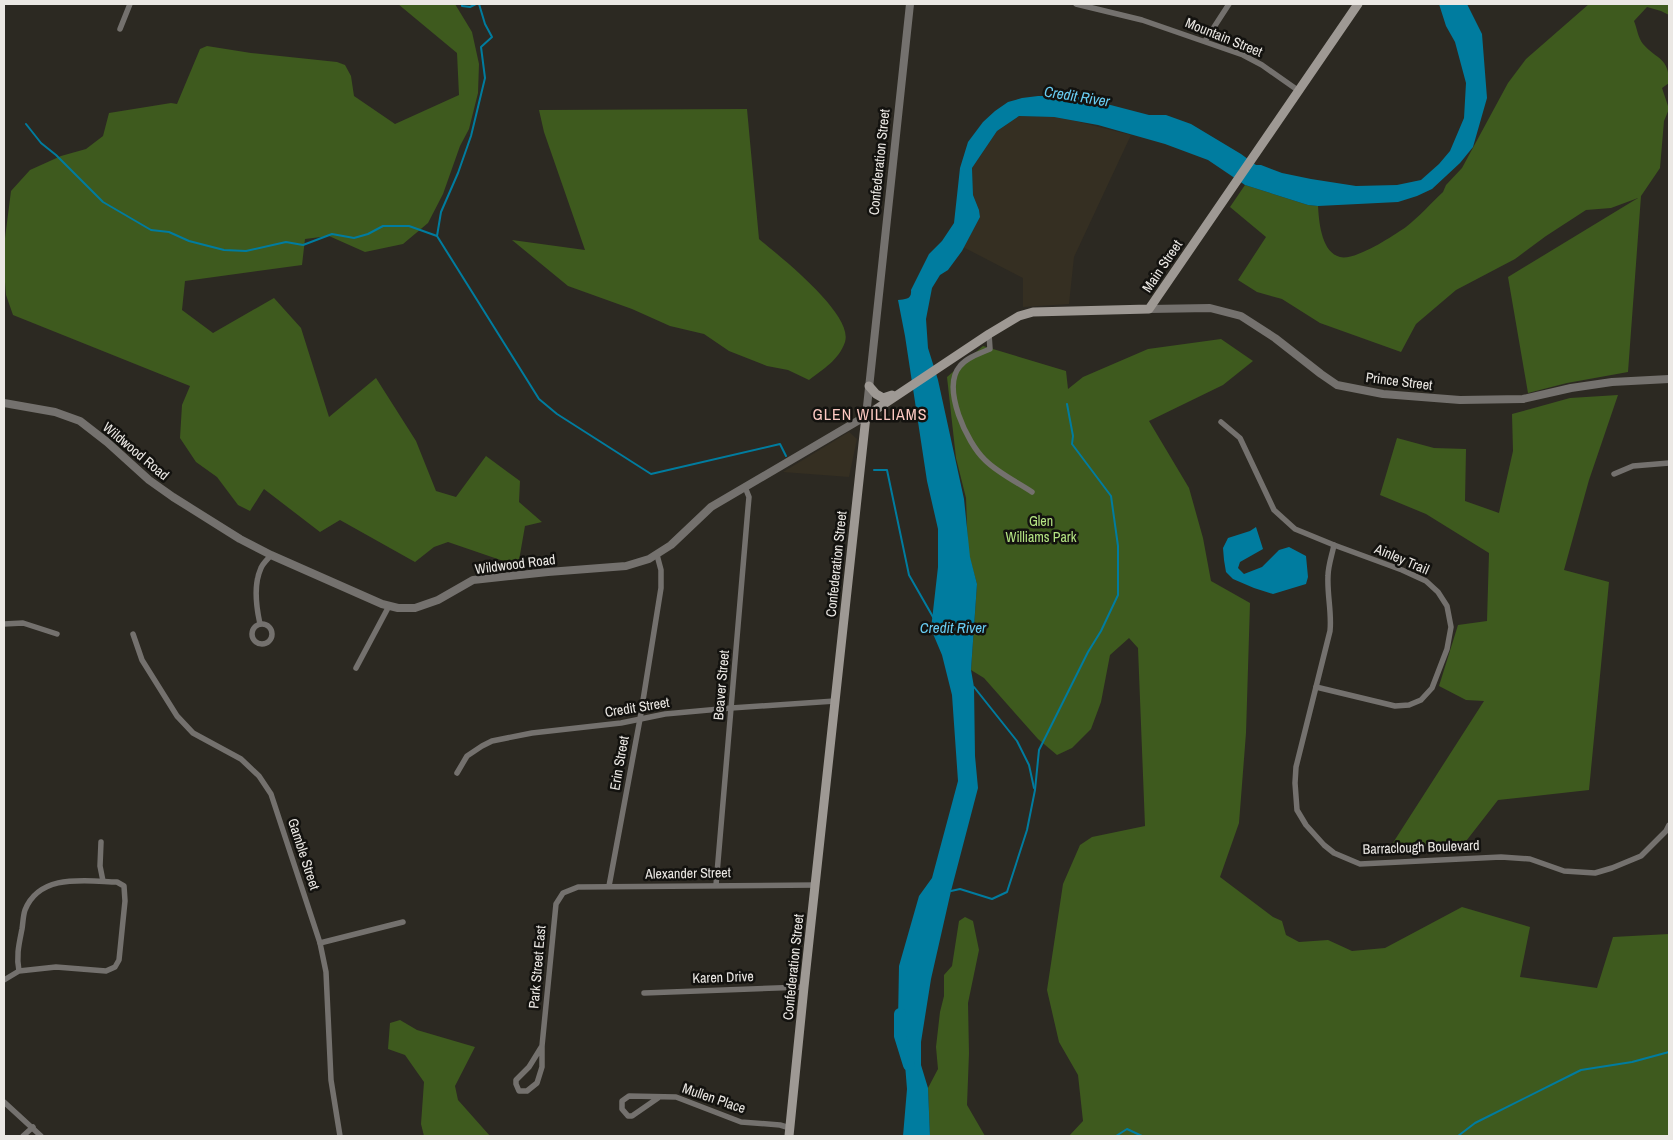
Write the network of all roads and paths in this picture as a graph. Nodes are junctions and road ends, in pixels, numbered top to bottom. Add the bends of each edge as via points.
1 (130, 4) edge
2 (910, 4) edge
3 (1076, 4) edge
4 (1229, 4) edge
5 (1358, 4) edge
6 (120, 29) dead end
7 (1205, 41) junction
8 (1299, 91) junction
9 (1149, 309) junction
10 (989, 334) junction
11 (1669, 379) edge
12 (869, 386) junction
13 (906, 389) junction
14 (4, 403) edge
15 (866, 416) junction
16 (1221, 422) dead end
17 (1669, 463) edge
18 (1614, 474) dead end
19 (745, 487) junction
20 (1032, 492) dead end
21 (1334, 545) junction
22 (270, 555) junction
23 (657, 555) junction
24 (389, 606) junction
25 (4, 624) edge
26 (260, 624) dead end
27 (57, 634) dead end
28 (134, 634) dead end
29 (356, 668) dead end
30 (1316, 687) junction
31 (835, 701) junction
32 (731, 708) junction
33 (640, 719) junction
34 (457, 773) dead end
35 (1669, 825) edge
36 (101, 842) dead end
37 (103, 881) junction
38 (716, 885) junction
39 (816, 885) junction
40 (609, 886) junction
41 (563, 893) joint
42 (403, 922) dead end
43 (320, 943) junction
44 (20, 971) junction
45 (4, 980) edge
46 (804, 986) junction
47 (644, 993) dead end
48 (542, 1046) junction
49 (658, 1098) junction
50 (4, 1102) edge
51 (33, 1128) junction
52 (790, 1132) edge
53 (23, 1136) edge
54 (42, 1136) edge
55 (340, 1136) edge

1 - 6 street
2 - 12 street, Confederation Street
3 - 7 street, Mountain Street via 1142,20
4 - 7 street
5 - 8 main road, Main Street
7 - 8 street, Mountain Street via 1262,65
8 - 9 main road, Main Street
9 - 10 main road, Main Street via 1034,312 1019,316
9 - 11 street, Prince Street via 1210,308 1241,316 1338,385 1383,394 1460,400 1523,399 1612,382
10 - 13 main road, Main Street
10 - 20 street via 990,349 960,366 954,378 957,411 973,448 985,461
12 - 13 main road via 883,398
12 - 15 street, Confederation Street
13 - 15 main road, Main Street
14 - 22 street, Wildwood Road via 55,412 80,421 172,497
15 - 19 street, Wildwood Road
15 - 31 main road, Confederation Street
16 - 21 street, Ainley Trail via 1240,438 1274,510 1294,529
17 - 18 street via 1633,466
19 - 23 street, Wildwood Road via 711,507
19 - 32 street, Beaver Street via 749,497
21 - 30 street, Barraclough Boulevard via 1328,574 1330,631
21 - 30 street, Ainley Trail via 1426,581 1447,606 1451,628 1447,649 1432,688 1421,700 1395,706
22 - 24 street, Wildwood Road
22 - 26 street via 261,568 258,581 256,604
23 - 24 street, Wildwood Road via 626,566 473,580 438,600 415,608
23 - 33 street, Erin Street via 661,588
24 - 29 street
25 - 27 street via 23,623
28 - 43 street, Gamble Street via 142,660 185,726 200,738 241,758 266,785
30 - 35 street, Barraclough Boulevard via 1296,767 1297,810 1324,846 1360,864 1501,856 1530,859 1564,871 1595,873 1640,856
31 - 32 street, Credit Street
31 - 39 main road, Confederation Street
32 - 33 street, Credit Street
32 - 38 street, Beaver Street
33 - 34 street, Credit Street via 492,741 467,756
33 - 40 street, Erin Street
36 - 37 street
37 - 44 street via 60,881 33,897 23,920 17,957
37 - 44 street via 124,886 119,960 115,967 106,971 56,967
38 - 39 street, Alexander Street
38 - 40 street, Alexander Street
39 - 46 main road, Confederation Street
40 - 41 street, Alexander Street via 578,887
41 - 48 street, Park Street East via 554,911
42 - 43 street
43 - 55 street, Gamble Street via 326,972 331,1080
44 - 45 street
46 - 47 street, Karen Drive
46 - 52 main road, Confederation Street
48 - 48 street, Park Street East via 516,1080 519,1091 527,1092 537,1083 543,1058
49 - 49 street, Mullen Place via 629,1096 622,1101 622,1109 632,1116
49 - 52 street, Mullen Place via 676,1097 741,1122 780,1125
50 - 51 street
51 - 53 street
51 - 54 street

